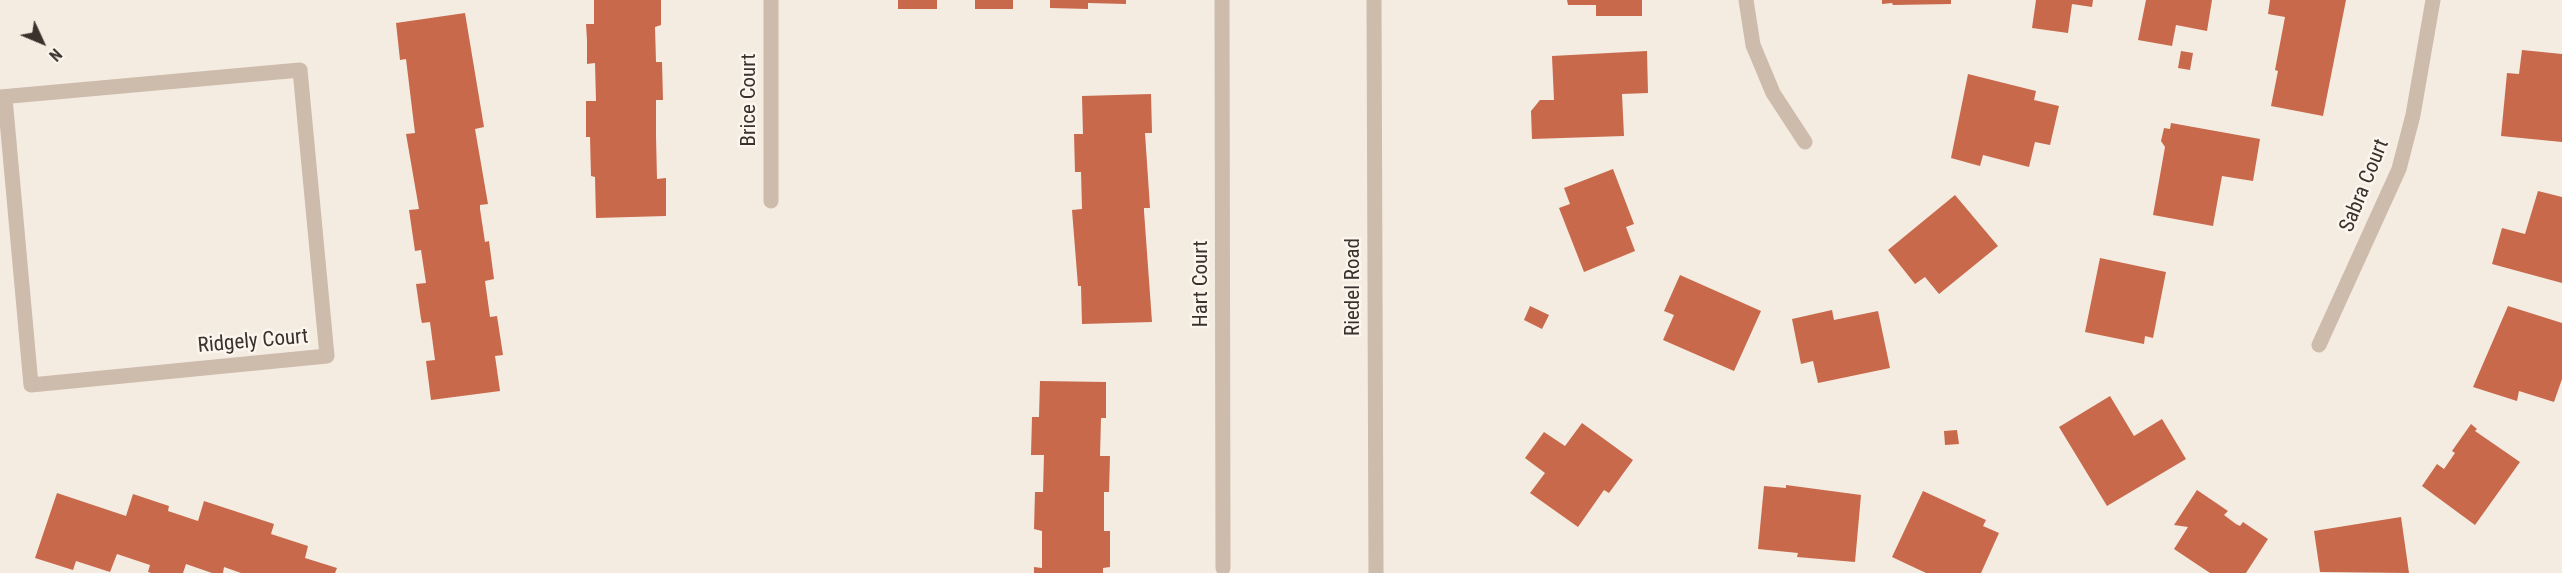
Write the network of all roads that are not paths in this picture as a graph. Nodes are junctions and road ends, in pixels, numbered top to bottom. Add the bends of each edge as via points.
1 (771, 0) edge
2 (1222, 0) edge
3 (1374, 0) edge
4 (1746, 0) edge
5 (2433, 0) edge
6 (2, 97) edge
7 (1805, 142) dead end
8 (771, 201) dead end
9 (2319, 345) dead end
10 (1224, 567) dead end
11 (1376, 573) edge

1 - 8 street, Brice Court
2 - 10 street, Hart Court
3 - 11 street, Riedel Road
4 - 7 street via 1757,54 1773,93
5 - 9 street, Sabra Court via 2413,116 2399,169
6 - 6 street, Ridgely Court via 300,70 327,356 31,385

